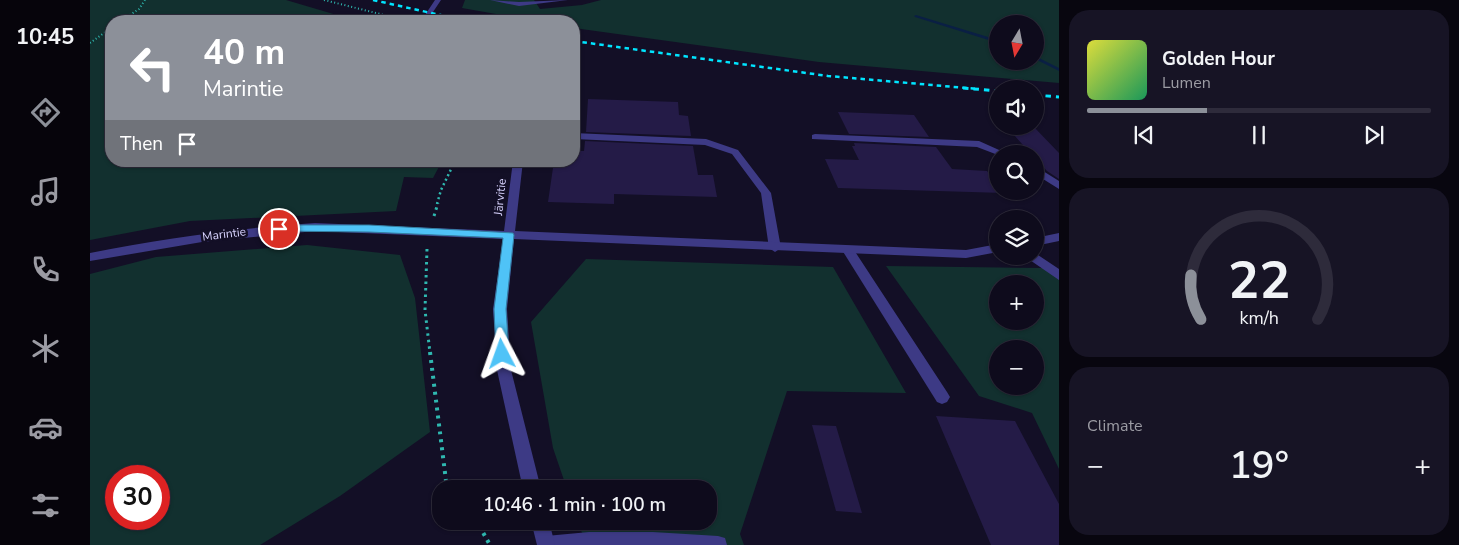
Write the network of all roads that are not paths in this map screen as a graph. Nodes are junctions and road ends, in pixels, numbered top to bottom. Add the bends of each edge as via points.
1 (438, 0) edge
2 (493, 0) edge
3 (564, 0) edge
4 (428, 15) edge
5 (580, 136) edge
6 (815, 137) dead end
7 (989, 148) edge
8 (517, 167) edge
9 (1044, 175) edge
10 (1059, 186) edge
11 (509, 235) junction
12 (1059, 237) edge
13 (1044, 240) edge
14 (775, 248) junction
15 (848, 250) junction
16 (989, 250) edge
17 (90, 257) edge
18 (1044, 265) edge
19 (1059, 275) edge
20 (942, 397) dead end
21 (530, 480) edge
22 (542, 530) edge
23 (546, 545) edge
24 (718, 545) edge

1 - 4 street
2 - 3 street via 519,4
5 - 14 street via 706,142 735,152 766,193
6 - 7 street via 980,144
8 - 11 street, Järvitie
9 - 10 street
11 - 14 street, Marintie
11 - 17 street, Marintie via 315,227 261,230 161,243
11 - 21 street, Järvitie via 500,309 501,345
12 - 13 street
14 - 15 street, Marintie
15 - 16 street, Marintie via 966,254
15 - 20 street
18 - 19 street
22 - 23 street
23 - 24 street via 642,539

